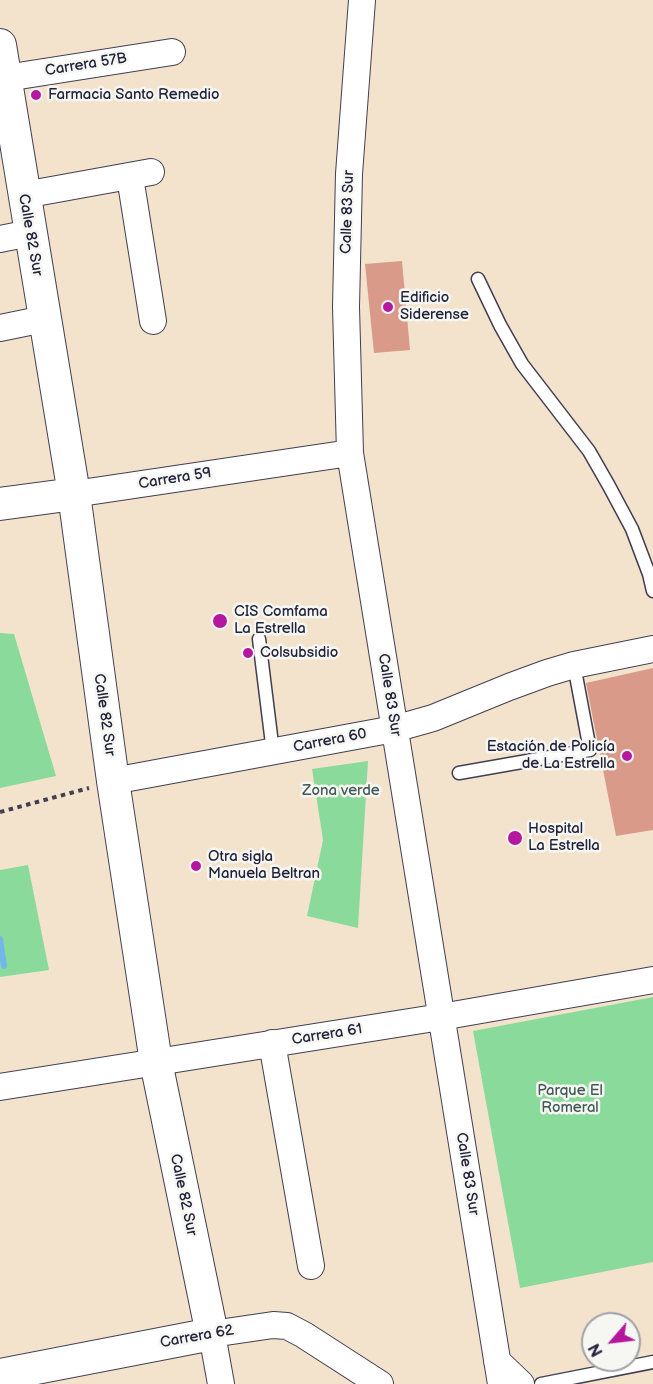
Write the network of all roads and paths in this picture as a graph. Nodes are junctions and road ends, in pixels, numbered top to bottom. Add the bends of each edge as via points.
1 (362, 0) edge
2 (0, 45) edge
3 (172, 51) dead end
4 (3, 79) edge
5 (24, 195) junction
6 (30, 233) junction
7 (0, 239) edge
8 (478, 279) dead end
9 (44, 319) junction
10 (153, 321) dead end
11 (0, 328) edge
12 (350, 453) junction
13 (74, 494) junction
14 (0, 504) edge
15 (653, 591) edge
16 (259, 639) dead end
17 (653, 649) edge
18 (574, 665) junction
19 (394, 729) junction
20 (273, 752) junction
21 (459, 773) dead end
22 (113, 782) junction
23 (0, 812) edge
24 (653, 981) edge
25 (441, 1017) junction
26 (272, 1043) junction
27 (156, 1062) junction
28 (0, 1087) edge
29 (311, 1266) dead end
30 (212, 1334) junction
31 (653, 1362) edge
32 (499, 1373) edge
33 (0, 1376) edge
34 (221, 1384) edge
35 (380, 1384) edge
36 (521, 1384) edge
37 (541, 1384) edge

1 - 12 street, Calle 83 Sur via 349,174 346,307
2 - 4 street, Calle 82 Sur
3 - 4 street, Carrera 57B
4 - 5 street, Calle 82 Sur
5 - 6 street, Calle 82 Sur
5 - 10 street via 141,174
6 - 7 street
6 - 9 street, Calle 82 Sur
8 - 15 lane via 522,364 589,451 609,486 632,529
9 - 11 street
9 - 13 street, Calle 82 Sur
12 - 13 street, Carrera 59
12 - 19 street, Calle 83 Sur
13 - 14 street, Carrera 59
13 - 22 street, Calle 82 Sur
16 - 20 lane
17 - 18 street, Carrera 60
18 - 19 street, Carrera 60
18 - 21 lane via 590,750
19 - 20 street, Carrera 60
19 - 25 street, Calle 83 Sur
20 - 22 street, Carrera 60
22 - 23 path
22 - 27 street, Calle 82 Sur
24 - 25 street, Carrera 61
25 - 26 street, Carrera 61
25 - 32 street, Calle 83 Sur
26 - 27 street, Carrera 61
26 - 29 street
27 - 28 street, Carrera 61
27 - 30 street, Calle 82 Sur
30 - 33 street, Carrera 62
30 - 34 street, Calle 82 Sur
30 - 35 street, Carrera 62 via 287,1326
31 - 37 lane
32 - 36 street

